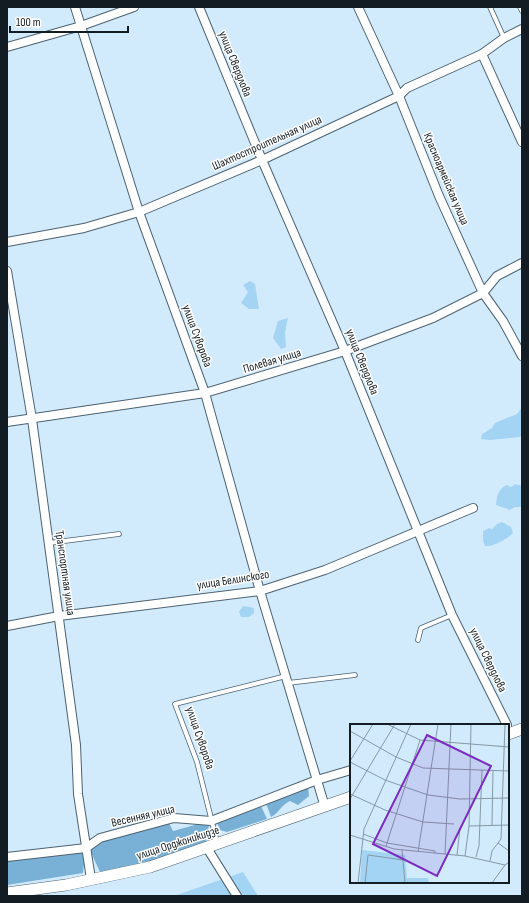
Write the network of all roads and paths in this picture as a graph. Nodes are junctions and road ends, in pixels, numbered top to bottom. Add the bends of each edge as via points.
1 (75, 7) edge
2 (134, 7) edge
3 (199, 7) edge
4 (358, 7) edge
5 (490, 7) edge
6 (520, 7) edge
7 (522, 11) edge
8 (81, 26) junction
9 (522, 29) edge
10 (504, 38) junction
11 (7, 47) edge
12 (482, 54) junction
13 (399, 96) junction
14 (522, 142) edge
15 (262, 160) junction
16 (139, 212) junction
17 (7, 242) edge
18 (522, 263) edge
19 (7, 271) edge
20 (483, 293) junction
21 (345, 351) junction
22 (522, 356) edge
23 (205, 393) junction
24 (32, 420) junction
25 (7, 422) edge
26 (473, 508) dead end
27 (418, 531) junction
28 (119, 534) dead end
29 (48, 543) junction
30 (260, 591) junction
31 (452, 615) junction
32 (59, 616) junction
33 (7, 626) edge
34 (418, 640) dead end
35 (356, 675) dead end
36 (287, 679) junction
37 (505, 724) edge
38 (522, 729) edge
39 (509, 730) edge
40 (350, 770) edge
41 (317, 780) junction
42 (350, 797) edge
43 (325, 807) junction
44 (211, 821) junction
45 (218, 844) junction
46 (86, 848) junction
47 (206, 848) junction
48 (7, 857) edge
49 (91, 879) junction
50 (7, 893) edge
51 (237, 896) edge

1 - 8 street, улица Суворова
2 - 8 street
3 - 15 street, улица Свердлова
4 - 13 street, Красноармейская улица
5 - 10 lane
6 - 7 lane
8 - 11 street
8 - 16 street, улица Суворова
9 - 10 street, Шахтостроительная улица
10 - 12 street, Шахтостроительная улица
12 - 13 street, Шахтостроительная улица via 407,88
12 - 14 street
13 - 15 street, Шахтостроительная улица
13 - 20 street, Красноармейская улица via 439,196
15 - 16 street, Шахтостроительная улица
15 - 21 street, улица Свердлова
16 - 17 street, Шахтостроительная улица via 84,228
16 - 23 street, улица Суворова
18 - 20 street, Полевая улица via 497,276
19 - 24 street, Транспортная улица
20 - 21 street, Полевая улица via 433,318
20 - 22 street, Красноармейская улица via 503,321
21 - 23 street, Полевая улица
21 - 27 street, улица Свердлова
23 - 24 street, Полевая улица
23 - 30 street, улица Суворова
24 - 25 street, Полевая улица
24 - 29 street, Транспортная улица
26 - 27 street, улица Белинского
27 - 30 street, улица Белинского via 325,570
27 - 31 street, улица Свердлова
28 - 29 lane
29 - 32 street, Транспортная улица
30 - 32 street, улица Белинского
30 - 36 street, улица Суворова
31 - 34 lane via 421,628
31 - 37 street, улица Свердлова
32 - 33 street, улица Белинского
32 - 46 street, Транспортная улица via 76,744 78,794
35 - 36 lane
36 - 41 street, улица Суворова
36 - 44 lane, улица Суворова via 175,704 197,762
38 - 39 main road
40 - 41 street, Весенняя улица
41 - 43 street, улица Суворова
41 - 44 street, Весенняя улица
42 - 43 main road, улица Орджоникидзе
43 - 45 main road, улица Орджоникидзе
44 - 45 lane, улица Суворова
44 - 46 street, Весенняя улица via 174,818 100,838
45 - 47 main road, улица Орджоникидзе
46 - 48 street, Весенняя улица
46 - 49 street, Транспортная улица
47 - 49 main road, улица Орджоникидзе via 150,867
47 - 51 street
49 - 50 main road, улица Орджоникидзе

